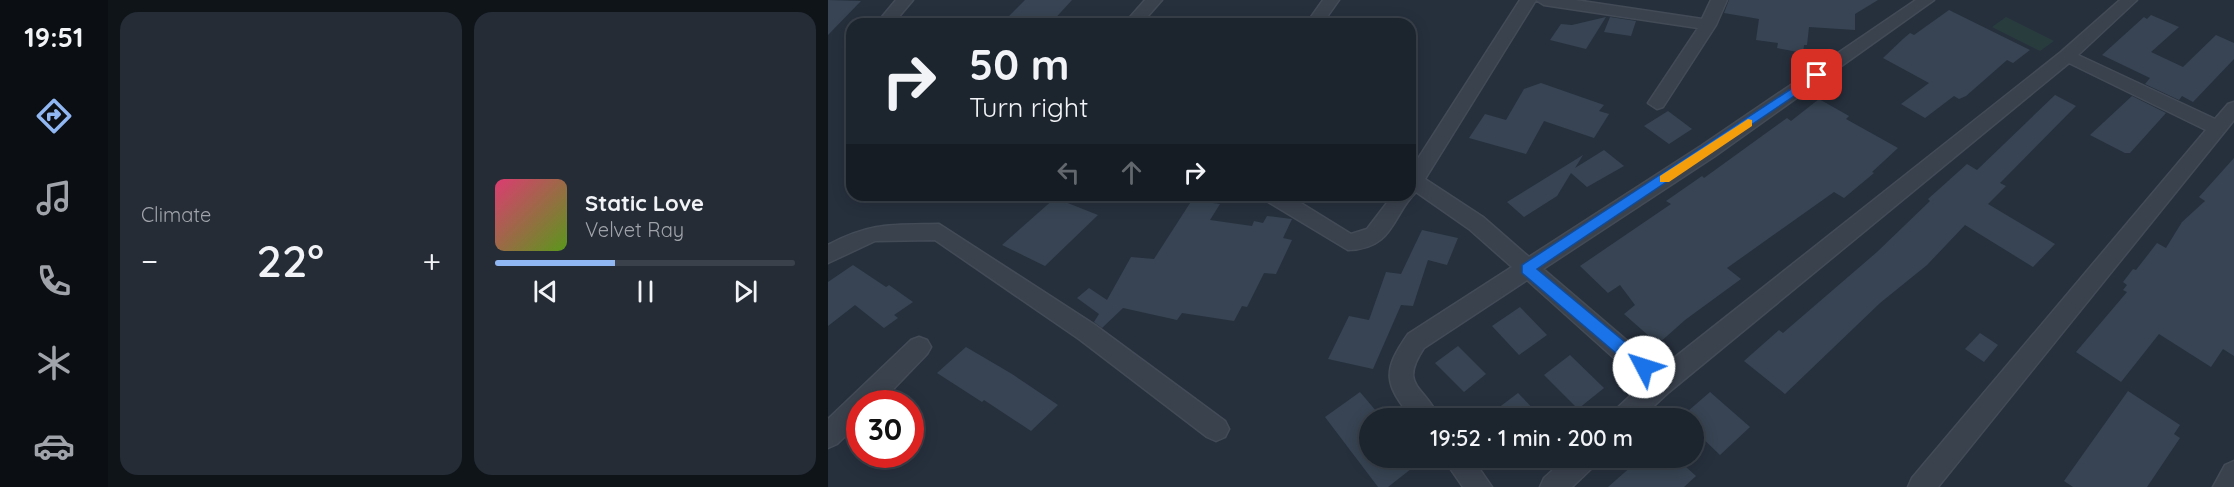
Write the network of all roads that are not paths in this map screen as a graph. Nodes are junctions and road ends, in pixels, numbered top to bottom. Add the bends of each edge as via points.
1 (905, 0) edge
2 (1154, 0) edge
3 (1331, 0) edge
4 (1527, 0) edge
5 (1544, 0) edge
6 (1719, 0) edge
7 (1926, 0) edge
8 (2129, 0) edge
9 (889, 18) edge
10 (1138, 18) edge
11 (1318, 18) edge
12 (1708, 25) junction
13 (2067, 56) junction
14 (1657, 103) dead end
15 (2234, 108) edge
16 (2218, 128) junction
17 (1416, 177) edge
18 (1416, 192) edge
19 (1282, 201) edge
20 (1400, 201) edge
21 (828, 255) edge
22 (1527, 269) junction
23 (919, 347) dead end
24 (1660, 384) junction
25 (874, 390) edge
26 (1418, 408) edge
27 (1635, 408) edge
28 (846, 418) edge
29 (1216, 429) dead end
30 (828, 436) edge
31 (1464, 468) edge
32 (1573, 468) edge
33 (2234, 474) edge
34 (1479, 487) edge
35 (1553, 487) edge
36 (1921, 487) edge
37 (2226, 487) edge

1 - 9 street
2 - 10 street
3 - 11 street
4 - 17 street
5 - 12 street
6 - 12 street
7 - 22 street via 1708,151
8 - 13 street
12 - 14 street
13 - 16 street
13 - 24 street
15 - 16 street
16 - 36 street
18 - 22 street via 1476,223
19 - 20 street via 1348,242 1362,243 1373,239
21 - 29 street via 875,233 939,231 1087,332
22 - 24 street
22 - 26 street via 1416,341 1400,363 1399,383
23 - 25 street
24 - 27 street
28 - 30 street
31 - 34 street
32 - 35 street
33 - 37 street

